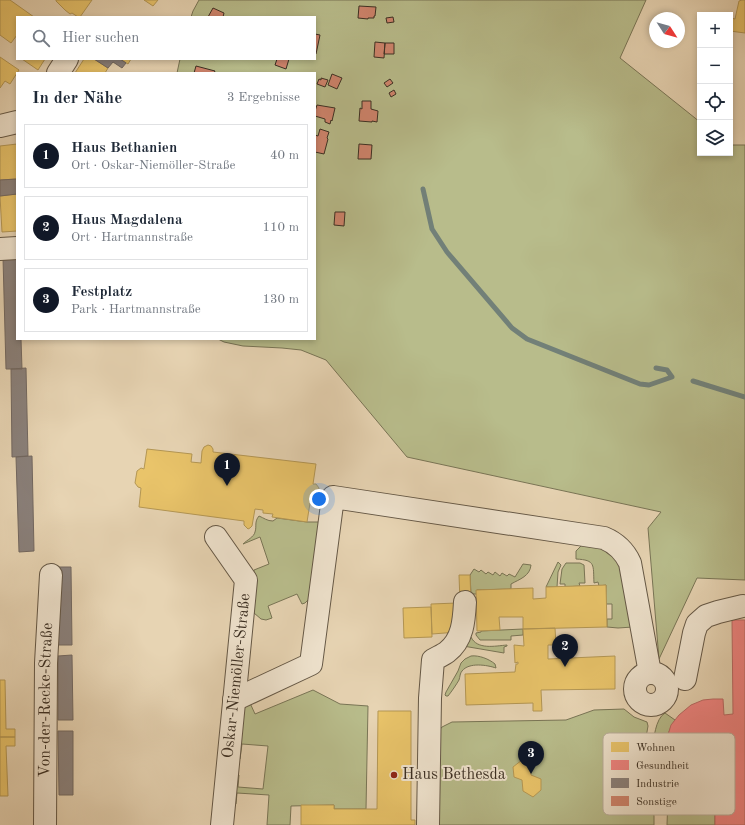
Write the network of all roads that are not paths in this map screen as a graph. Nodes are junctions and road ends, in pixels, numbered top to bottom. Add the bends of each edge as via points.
1 (66, 60) edge
2 (59, 72) edge
3 (16, 122) edge
4 (0, 126) edge
5 (16, 248) edge
6 (0, 249) edge
7 (216, 537) dead end
8 (51, 575) dead end
9 (465, 602) dead end
10 (743, 606) dead end
11 (650, 672) dead end
12 (686, 679) dead end
13 (234, 700) junction
14 (45, 825) edge
15 (222, 825) edge
16 (428, 825) edge

1 - 2 street
3 - 4 street
5 - 6 street
7 - 13 street, Oskar-Niemöller-Straße via 246,580
8 - 14 street, Von-der-Recke-Straße via 46,663
9 - 16 street via 464,620 456,643 433,660
10 - 12 street via 706,616 698,624
11 - 13 street via 630,563 620,547 612,542 604,538 333,497 311,664
13 - 15 street, Oskar-Niemöller-Straße

